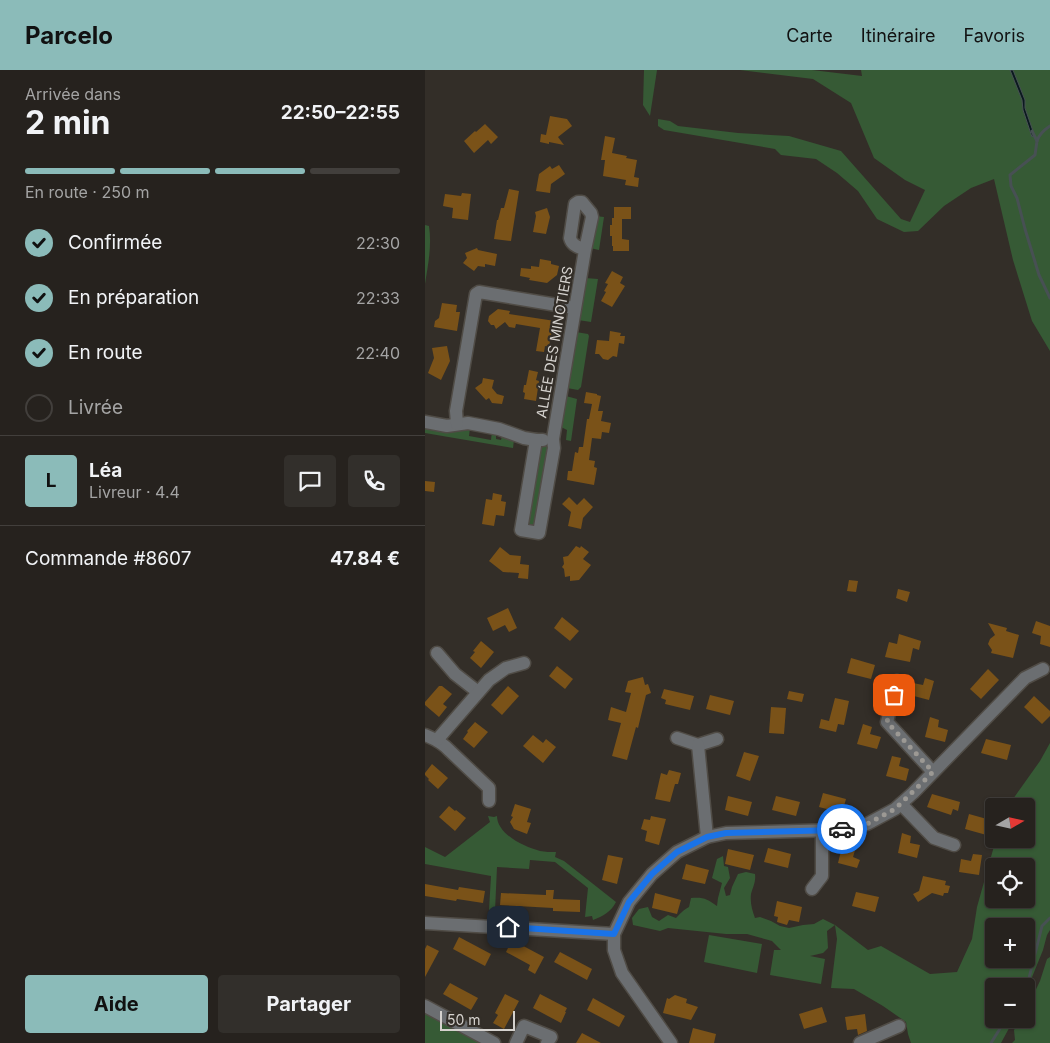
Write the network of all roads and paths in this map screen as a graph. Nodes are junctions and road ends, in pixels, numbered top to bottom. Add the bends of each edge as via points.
1 (585, 250) dead end
2 (575, 308) junction
3 (425, 422) edge
4 (457, 424) junction
5 (553, 439) junction
6 (536, 440) junction
7 (437, 653) dead end
8 (524, 663) dead end
9 (1043, 669) dead end
10 (897, 681) dead end
11 (478, 692) junction
12 (425, 735) edge
13 (677, 738) dead end
14 (717, 739) dead end
15 (437, 740) junction
16 (698, 745) junction
17 (933, 772) junction
18 (489, 801) dead end
19 (901, 804) junction
20 (822, 831) junction
21 (707, 837) junction
22 (954, 845) dead end
23 (812, 889) dead end
24 (425, 923) edge
25 (614, 934) junction
26 (425, 1006) edge
27 (899, 1026) dead end
28 (494, 1043) edge
29 (516, 1043) edge
30 (547, 1043) edge
31 (671, 1043) edge
32 (860, 1043) edge

1 - 2 street, ALLÉE DES MINOTIERS
2 - 4 street via 476,294 456,411
2 - 5 street, ALLÉE DES MINOTIERS
3 - 4 street, ALLÉE DES MINOTIERS via 447,426
4 - 6 street, ALLÉE DES MINOTIERS via 499,429
5 - 6 street, ALLÉE DES MINOTIERS
5 - 6 street, ALLÉE DES MINOTIERS via 539,533 521,530
7 - 11 street via 455,674
8 - 11 street via 506,668
9 - 17 street via 1025,678
10 - 17 street via 887,722
11 - 15 street
12 - 15 street
13 - 16 street
14 - 16 street
15 - 18 street via 489,788
16 - 21 street
17 - 19 street
19 - 20 street via 867,824
19 - 22 street via 934,838
20 - 21 street via 726,833
20 - 23 street via 822,876
21 - 25 street via 677,852 652,874 629,902
24 - 25 street
25 - 31 street via 614,950 622,973
26 - 28 street
27 - 32 street
29 - 30 street via 524,1026 551,1037

